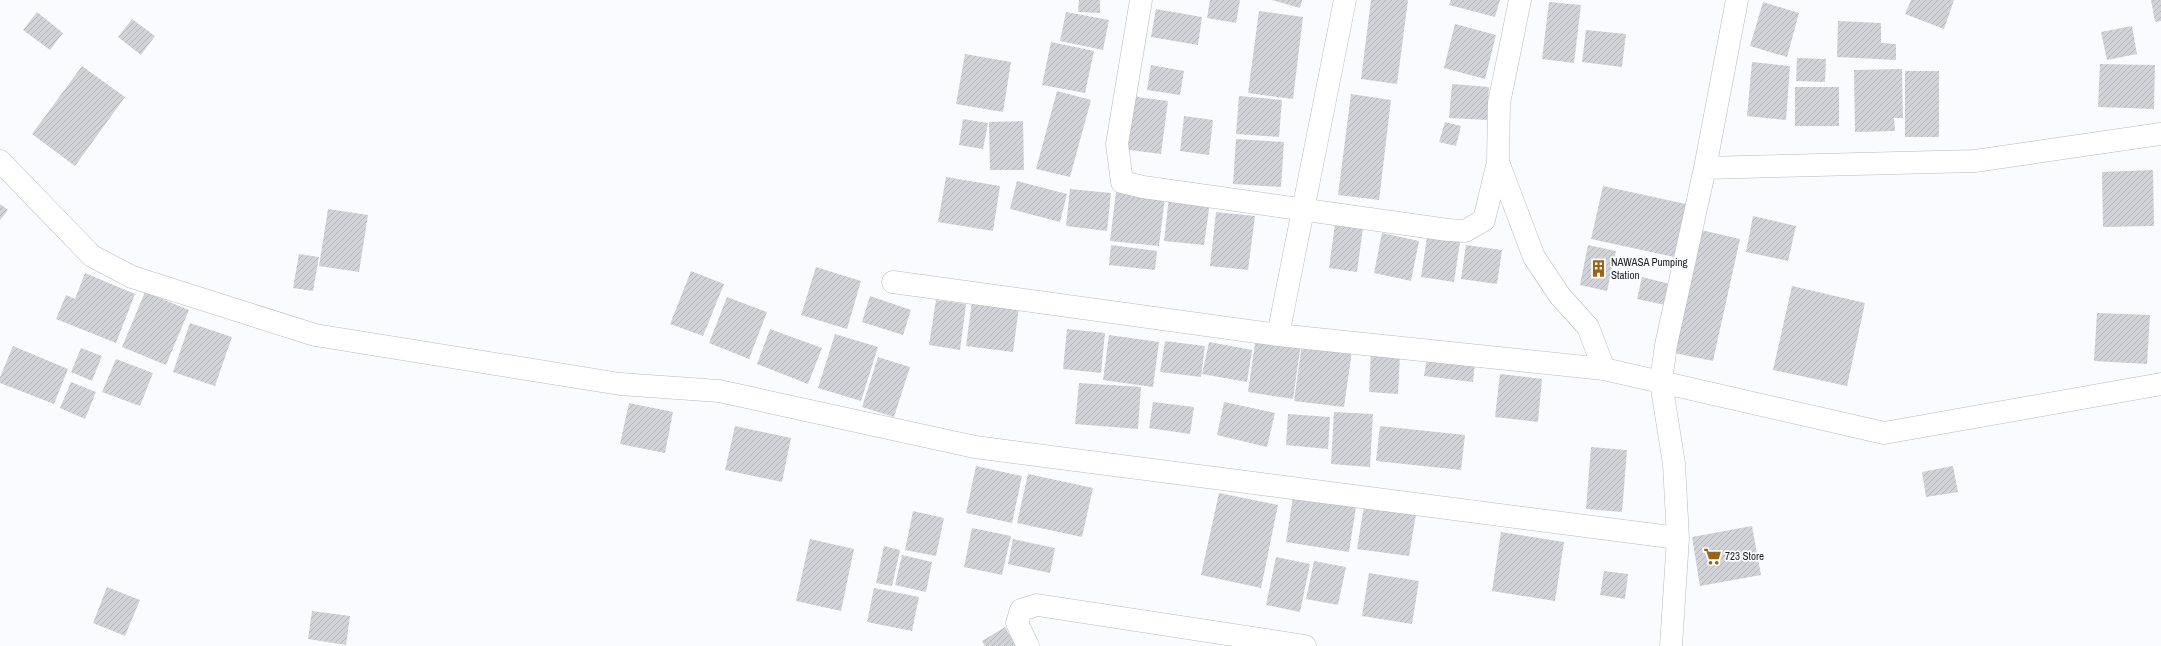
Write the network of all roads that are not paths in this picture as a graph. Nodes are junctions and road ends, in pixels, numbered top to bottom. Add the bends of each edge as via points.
1 (1141, 0) edge
2 (1345, 0) edge
3 (1520, 0) edge
4 (1737, 0) edge
5 (2161, 134) edge
6 (0, 161) edge
7 (1498, 162) junction
8 (1705, 168) junction
9 (1304, 209) junction
10 (893, 282) dead end
11 (1278, 335) junction
12 (1604, 368) junction
13 (1661, 382) junction
14 (2161, 384) edge
15 (1678, 538) junction
16 (1028, 646) edge
17 (1305, 646) edge
18 (1671, 646) edge

1 - 9 street via 1117,144 1122,182
2 - 9 street
3 - 7 street via 1499,103
4 - 8 street
5 - 8 street via 1975,161
6 - 15 street via 92,256 132,278 315,335 620,384 719,391 975,448
7 - 9 street via 1484,220 1465,231
7 - 12 street via 1534,258 1560,296 1588,328
8 - 13 street via 1666,345
9 - 11 street
10 - 11 street
11 - 12 street
12 - 13 street
13 - 14 street via 1884,433
13 - 15 street via 1674,464
15 - 18 street
16 - 17 street via 1017,623 1021,610 1037,605

